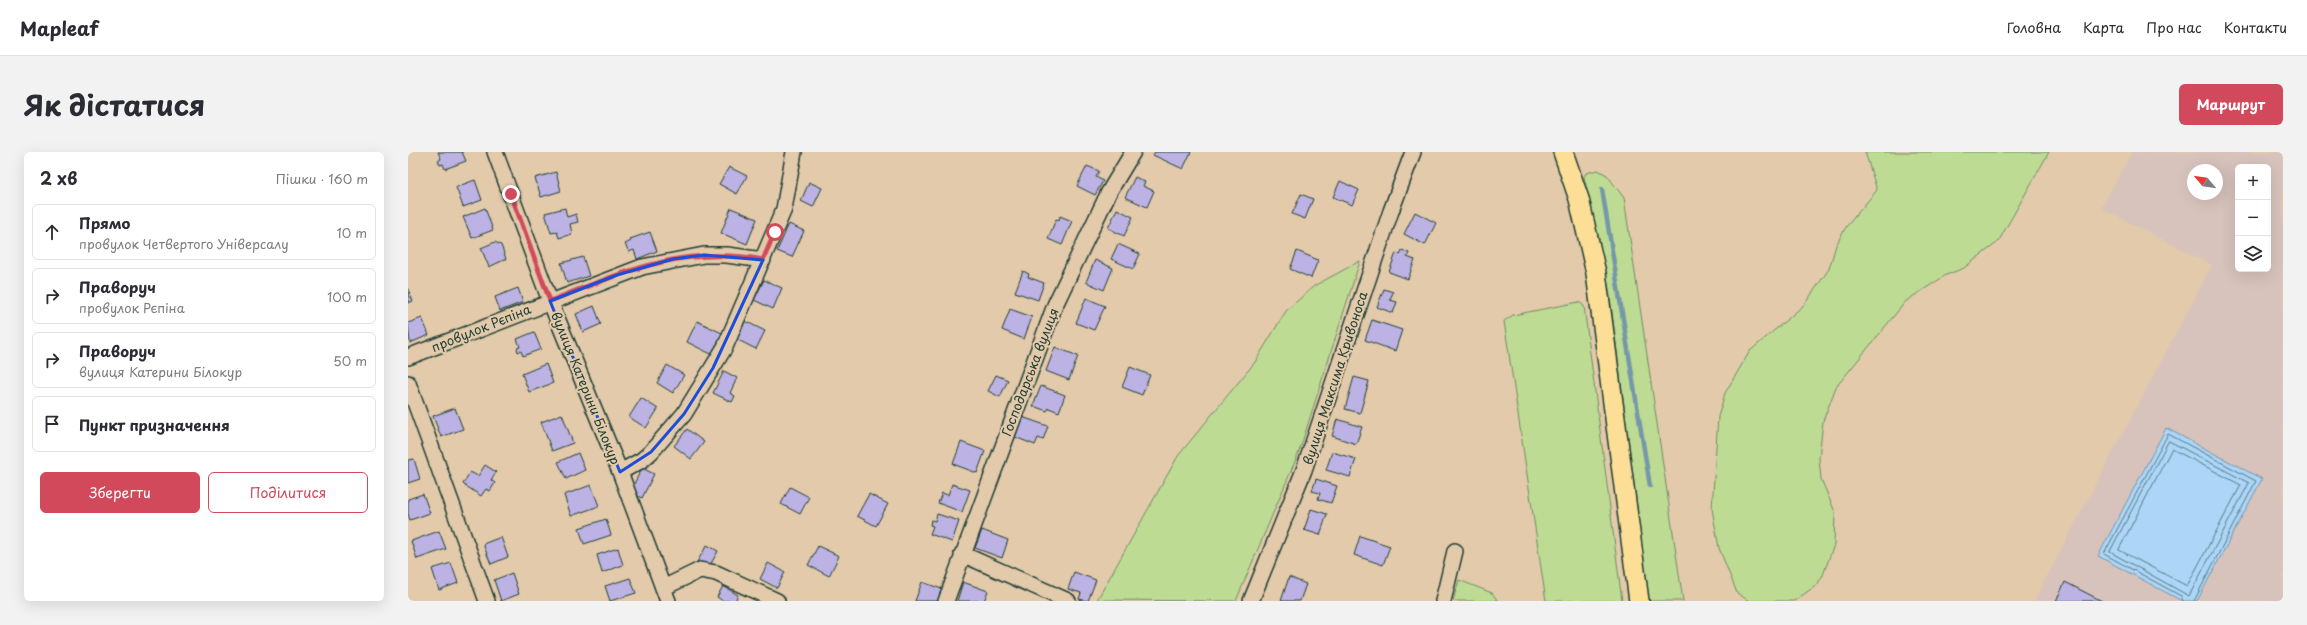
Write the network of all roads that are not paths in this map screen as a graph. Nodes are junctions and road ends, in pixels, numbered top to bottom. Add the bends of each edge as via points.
1 (495, 152) edge
2 (794, 152) edge
3 (1133, 152) edge
4 (1413, 152) edge
5 (1563, 152) edge
6 (763, 260) junction
7 (550, 301) junction
8 (408, 357) edge
9 (408, 383) edge
10 (620, 472) junction
11 (1456, 551) dead end
12 (962, 554) junction
13 (666, 595) edge
14 (487, 601) edge
15 (777, 601) edge
16 (946, 601) edge
17 (1068, 601) edge
18 (1251, 601) edge
19 (1443, 601) edge
20 (1639, 601) edge

1 - 7 street, вулиця Катерини Білокур
2 - 6 street via 784,209
3 - 12 street, Господарська вулиця via 1109,192 1055,305
4 - 18 street, вулиця Максима Кривоноса via 1388,218 1304,470
5 - 20 main road via 1579,199 1596,273
6 - 7 street, провулок Рєпіна via 727,254 673,260 623,273
6 - 10 street via 725,347 684,414 651,452
7 - 8 street, провулок Рєпіна
7 - 10 street, вулиця Катерини Білокур
9 - 14 street
10 - 13 street, вулиця Катерини Білокур
11 - 19 street
12 - 16 street, Господарська вулиця
12 - 17 street
13 - 15 street via 700,570 716,573

